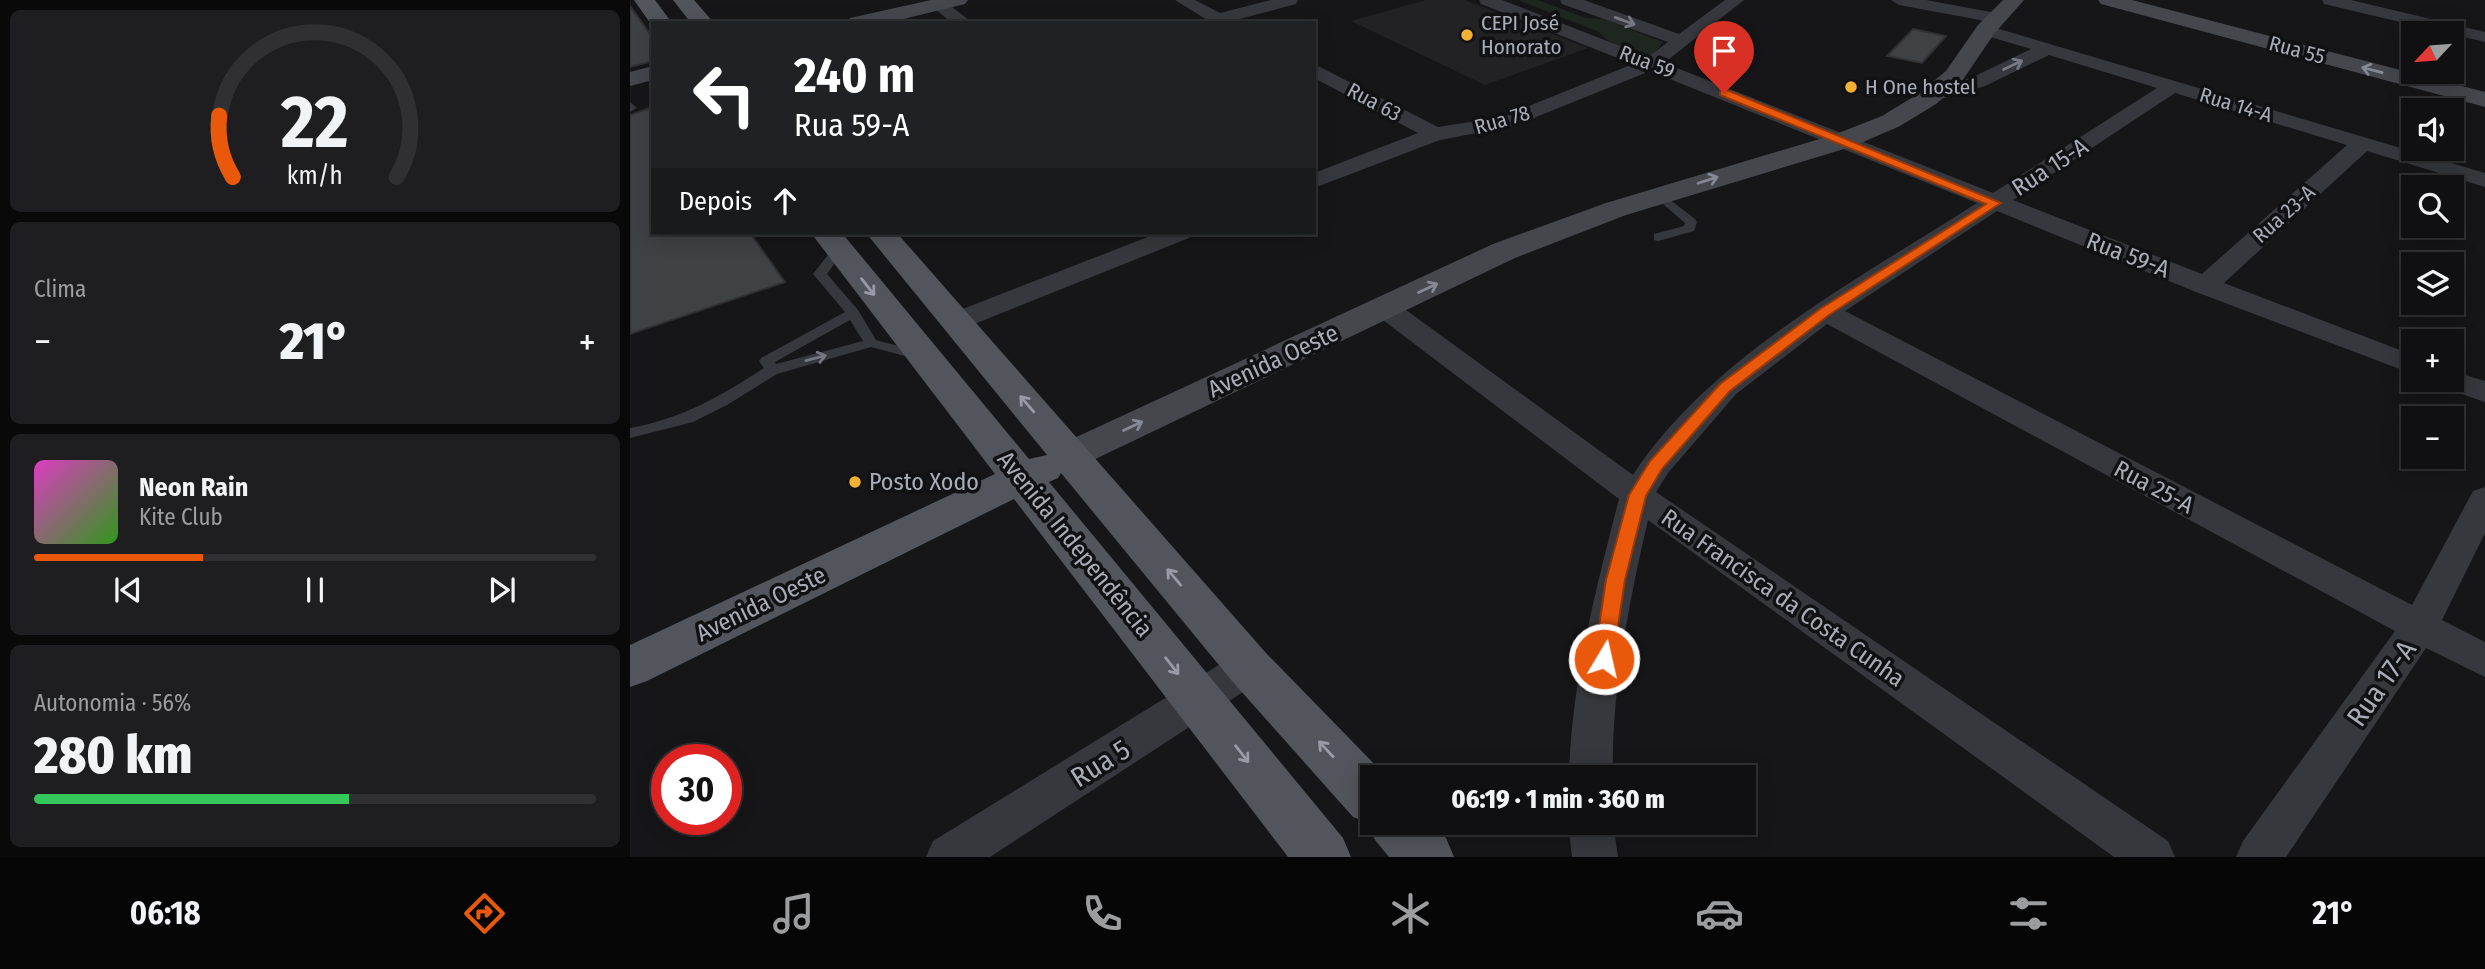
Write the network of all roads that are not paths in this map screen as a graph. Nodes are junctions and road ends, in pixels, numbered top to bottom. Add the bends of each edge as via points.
1 (644, 0) edge
2 (683, 0) edge
3 (1182, 0) edge
4 (1290, 0) edge
5 (1487, 0) edge
6 (1568, 0) edge
7 (1736, 0) edge
8 (1899, 0) edge
9 (2108, 0) edge
10 (2330, 0) edge
11 (2419, 0) edge
12 (948, 2) edge
13 (1999, 16) edge
14 (660, 21) edge
15 (701, 21) edge
16 (867, 21) edge
17 (962, 21) edge
18 (1222, 21) edge
19 (2418, 21) edge
20 (2440, 21) edge
21 (2464, 32) edge
22 (2484, 37) edge
23 (1682, 41) junction
24 (2049, 48) junction
25 (1651, 64) junction
26 (651, 68) edge
27 (1316, 71) edge
28 (630, 73) edge
29 (651, 74) edge
30 (630, 79) edge
31 (2173, 86) junction
32 (1931, 96) junction
33 (2485, 100) edge
34 (1435, 134) junction
35 (1845, 141) junction
36 (2362, 143) junction
37 (1316, 180) edge
38 (2485, 180) edge
39 (1660, 196) junction
40 (1995, 203) junction
41 (883, 235) edge
42 (1175, 235) edge
43 (1658, 237) dead end
44 (833, 241) edge
45 (2205, 286) junction
46 (1385, 308) junction
47 (1825, 312) junction
48 (853, 313) junction
49 (957, 321) junction
50 (871, 343) junction
51 (922, 356) junction
52 (2401, 360) edge
53 (772, 370) junction
54 (2464, 384) edge
55 (2485, 392) edge
56 (630, 433) edge
57 (1072, 456) junction
58 (1023, 478) junction
59 (1637, 495) junction
60 (2485, 499) edge
61 (2419, 628) junction
62 (2485, 661) edge
63 (630, 667) edge
64 (1250, 667) junction
65 (1200, 701) junction
66 (1591, 765) edge
67 (1360, 786) edge
68 (1406, 835) edge
69 (1592, 835) edge
70 (949, 857) edge
71 (1323, 857) edge
72 (1426, 857) edge
73 (1595, 857) edge
74 (2152, 857) edge
75 (2259, 857) edge

1 - 14 main road
2 - 15 main road
3 - 18 street
4 - 18 street
5 - 25 street, Rua 59
6 -> 23 street, Rua 59
7 - 23 street, Rua 78
8 - 13 street, Rua 14-A
33 -> 9 street, Rua 55
10 - 19 street
11 - 20 street
12 - 16 street
12 - 17 street
13 - 24 street, Rua 14-A
13 - 32 street, Avenida Oeste via 1954,76
21 - 22 street
23 - 25 street, Rua 78
24 - 31 street, Rua 14-A
32 -> 24 street, Avenida Oeste via 1978,82
25 - 34 street, Rua 78 via 1507,122
25 - 35 street, Rua 59
26 - 28 street
27 - 34 street, Rua 63
29 - 30 street
31 - 36 street, Rua 14-A
31 - 40 street, Rua 15-A
32 - 35 street, Avenida Oeste via 1891,121
34 - 37 street, Rua 78
39 -> 35 street, Avenida Oeste
35 - 40 street, Rua 59-A
36 - 38 street, Rua 14-A
36 - 45 street, Rua 23-A
39 - 43 lane via 1691,222 1690,228
46 -> 39 street, Avenida Oeste via 1504,251
40 - 45 street, Rua 59-A
40 - 47 street, Rua 15-A
41 - 49 main road
42 - 49 street
44 - 48 lane via 820,274
44 -> 51 main road, Avenida Independência
45 - 52 street, Rua 59-A
57 -> 46 street, Avenida Oeste
46 - 59 street, Rua Francisca da Costa Cunha
47 - 59 street, Rua 15-A via 1725,387 1656,465
47 - 61 street, Rua 25-A
48 - 50 lane
48 - 53 lane via 766,361
57 -> 49 main road
50 - 51 lane
53 -> 50 lane
51 - 58 main road, Avenida Independência
53 - 56 lane via 698,416
54 - 55 street
57 - 58 main road, Avenida Oeste
64 -> 57 main road
58 - 63 main road, Avenida Oeste
58 -> 65 main road, Avenida Independência
59 - 66 street, Rua 15-A via 1616,580 1591,738
59 - 74 street, Rua Francisca da Costa Cunha
60 - 61 street, Rua 17-A
61 - 62 street, Rua 25-A
61 - 75 street, Rua 17-A
64 - 65 street, Rua 5
67 -> 64 main road
65 - 70 street, Rua 5
65 -> 71 main road, Avenida Independência
68 - 72 main road
69 - 73 street

